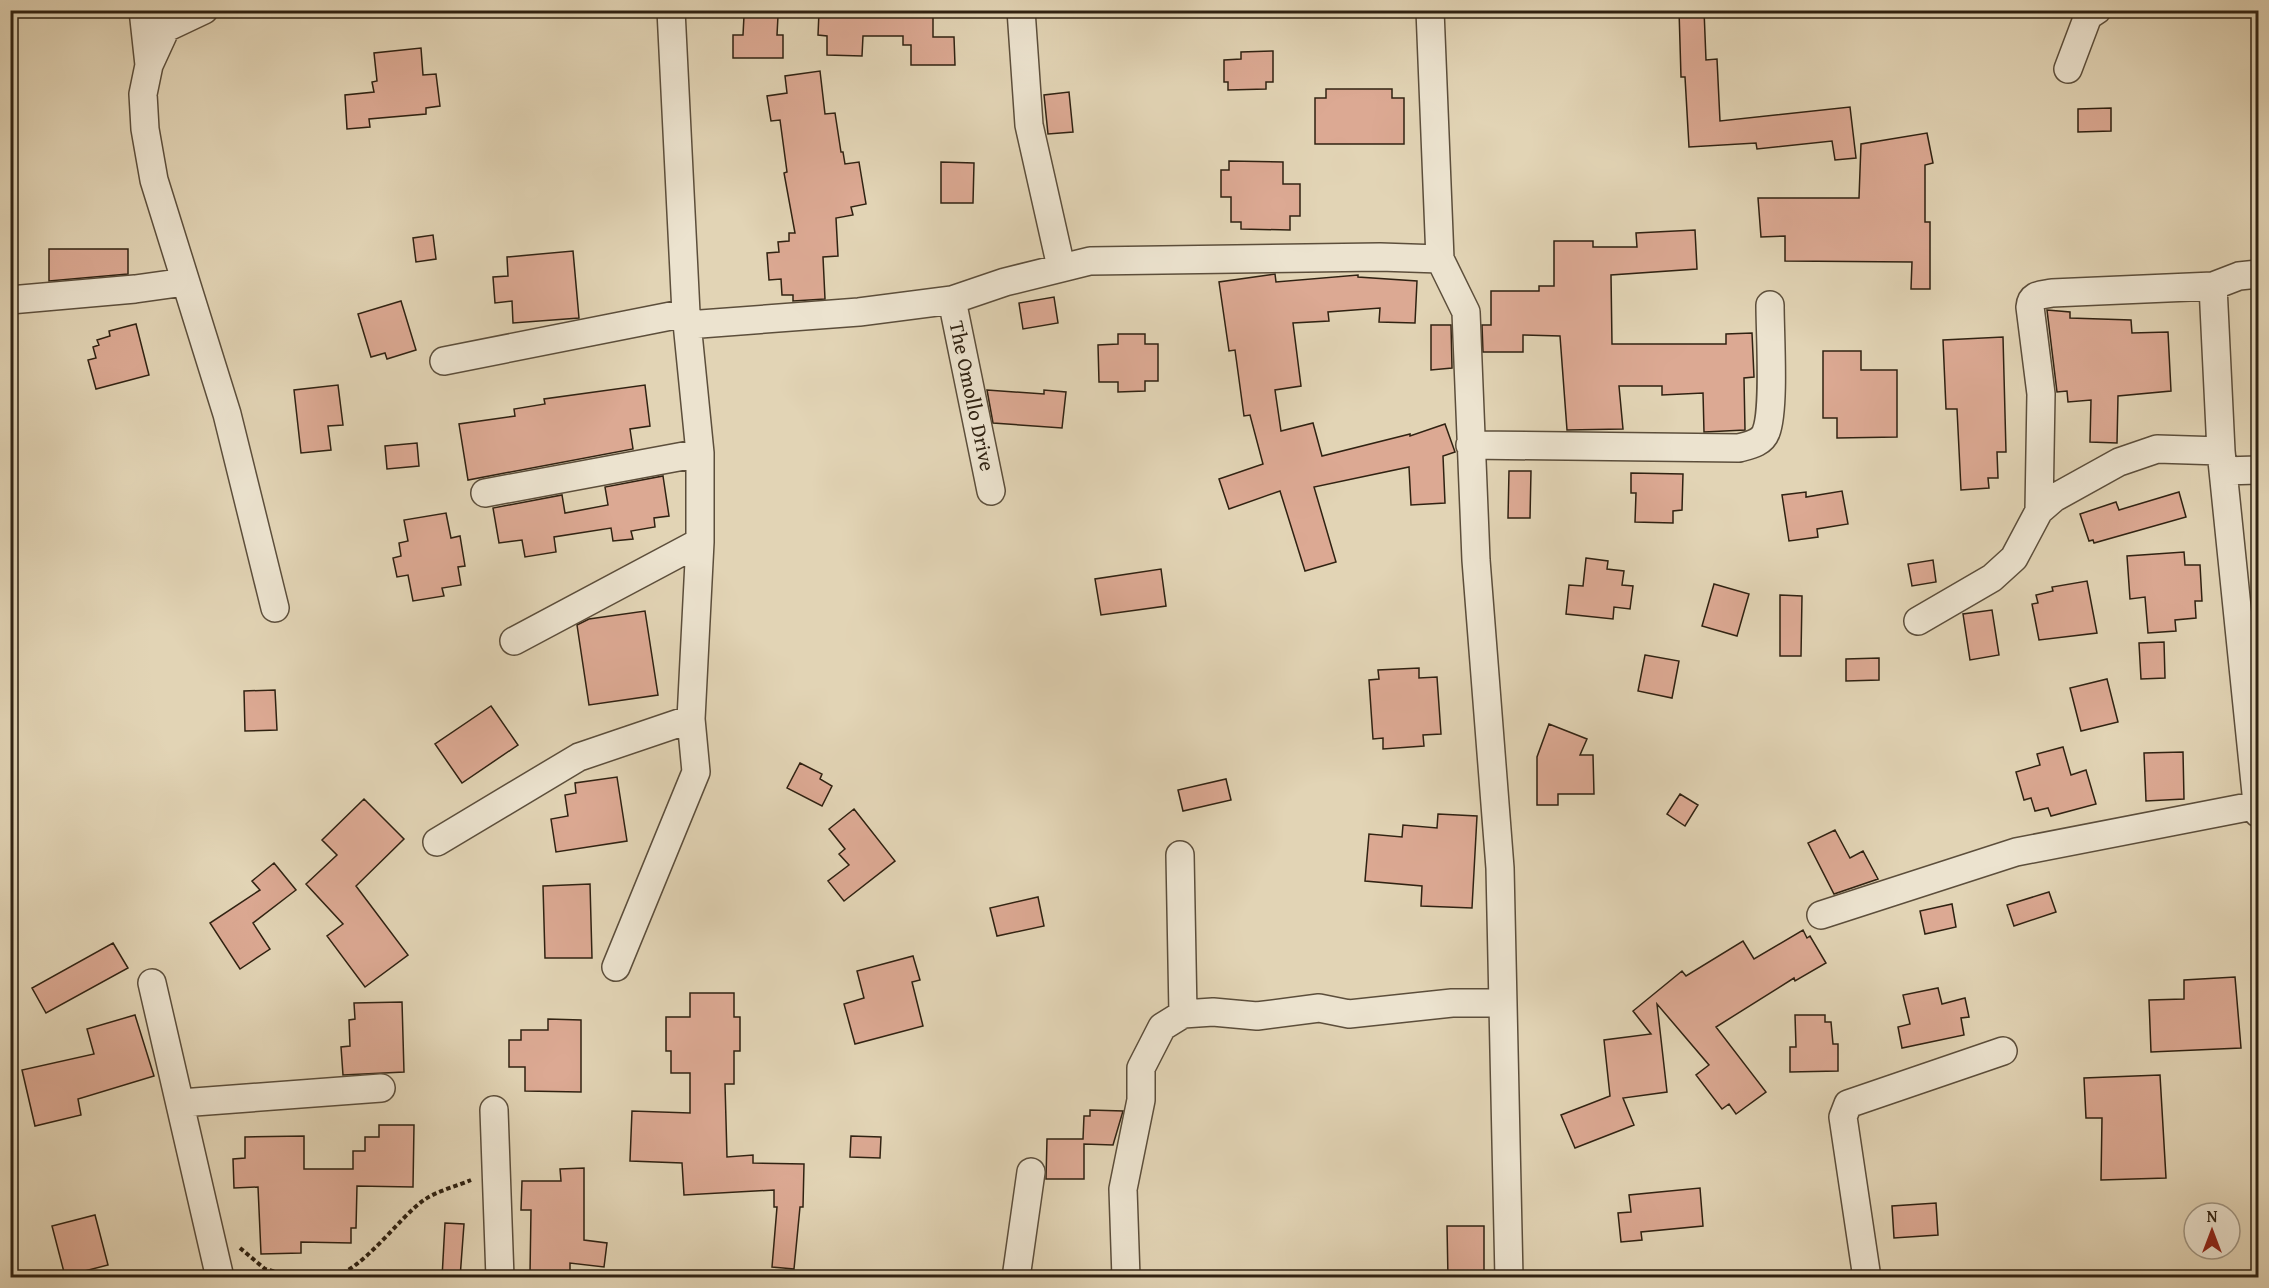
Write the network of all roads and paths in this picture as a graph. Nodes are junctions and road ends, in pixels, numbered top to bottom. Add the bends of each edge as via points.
1 (143, 10) edge
2 (204, 10) edge
3 (671, 10) edge
4 (1021, 10) edge
5 (1430, 10) edge
6 (2097, 10) edge
7 (149, 65) junction
8 (2068, 69) dead end
9 (1440, 259) junction
10 (1061, 267) junction
11 (2259, 274) edge
12 (185, 282) junction
13 (2213, 286) junction
14 (10, 300) edge
15 (952, 300) junction
16 (1770, 305) dead end
17 (686, 319) junction
18 (444, 361) dead end
19 (1470, 445) junction
20 (700, 453) junction
21 (2222, 461) junction
22 (2259, 470) edge
23 (991, 491) dead end
24 (484, 493) dead end
25 (2039, 511) junction
26 (700, 542) junction
27 (275, 608) dead end
28 (1918, 621) dead end
29 (514, 641) dead end
30 (691, 719) junction
31 (2258, 809) edge
32 (437, 842) dead end
33 (1180, 855) dead end
34 (1821, 915) dead end
35 (616, 967) dead end
36 (152, 983) dead end
37 (1502, 1003) junction
38 (1183, 1014) junction
39 (2003, 1052) dead end
40 (381, 1088) dead end
41 (181, 1103) junction
42 (494, 1110) dead end
43 (498, 1169) junction
44 (1031, 1172) dead end
45 (208, 1215) junction
46 (220, 1278) edge
47 (300, 1278) edge
48 (328, 1278) edge
49 (500, 1278) edge
50 (1016, 1278) edge
51 (1126, 1278) edge
52 (1509, 1278) edge
53 (1867, 1278) edge

1 - 7 street
2 - 7 street via 166,28
3 - 17 street
4 - 10 street via 1029,125
5 - 9 street
6 - 8 street via 2088,16
7 - 12 street via 143,94 145,129 154,180
9 - 10 street via 1141,259 1090,261
9 - 19 street via 1466,312
10 - 15 street
11 - 13 street via 2239,276
12 - 14 street
12 - 27 street via 227,414
13 - 21 street
13 - 25 street via 2052,292 2030,301 2042,394
15 - 17 street via 859,312
15 - 23 street, The Omollo Drive
16 - 19 street via 1770,414 1766,433 1759,442 1739,448
17 - 18 street
17 - 20 street
19 - 37 street via 1500,868
20 - 24 street
20 - 26 street
21 - 22 street
21 - 25 street via 2167,448 2148,452 2119,462 2069,489
21 - 31 street
25 - 28 street via 2014,558 1992,578
26 - 29 street
26 - 30 street
30 - 32 street via 579,757
30 - 35 street via 696,772
31 - 34 street via 2016,852
33 - 38 street
36 - 41 street
37 - 38 street via 1452,1003 1349,1014 1319,1008 1257,1016
37 - 52 street
38 - 51 street via 1162,1027 1141,1068 1141,1100 1123,1189
39 - 53 street via 1848,1104 1844,1109
40 - 41 street
41 - 45 street
42 - 43 street
43 - 48 path via 425,1199 359,1262
43 - 49 street
44 - 50 street
45 - 46 street
45 - 47 path via 265,1269

